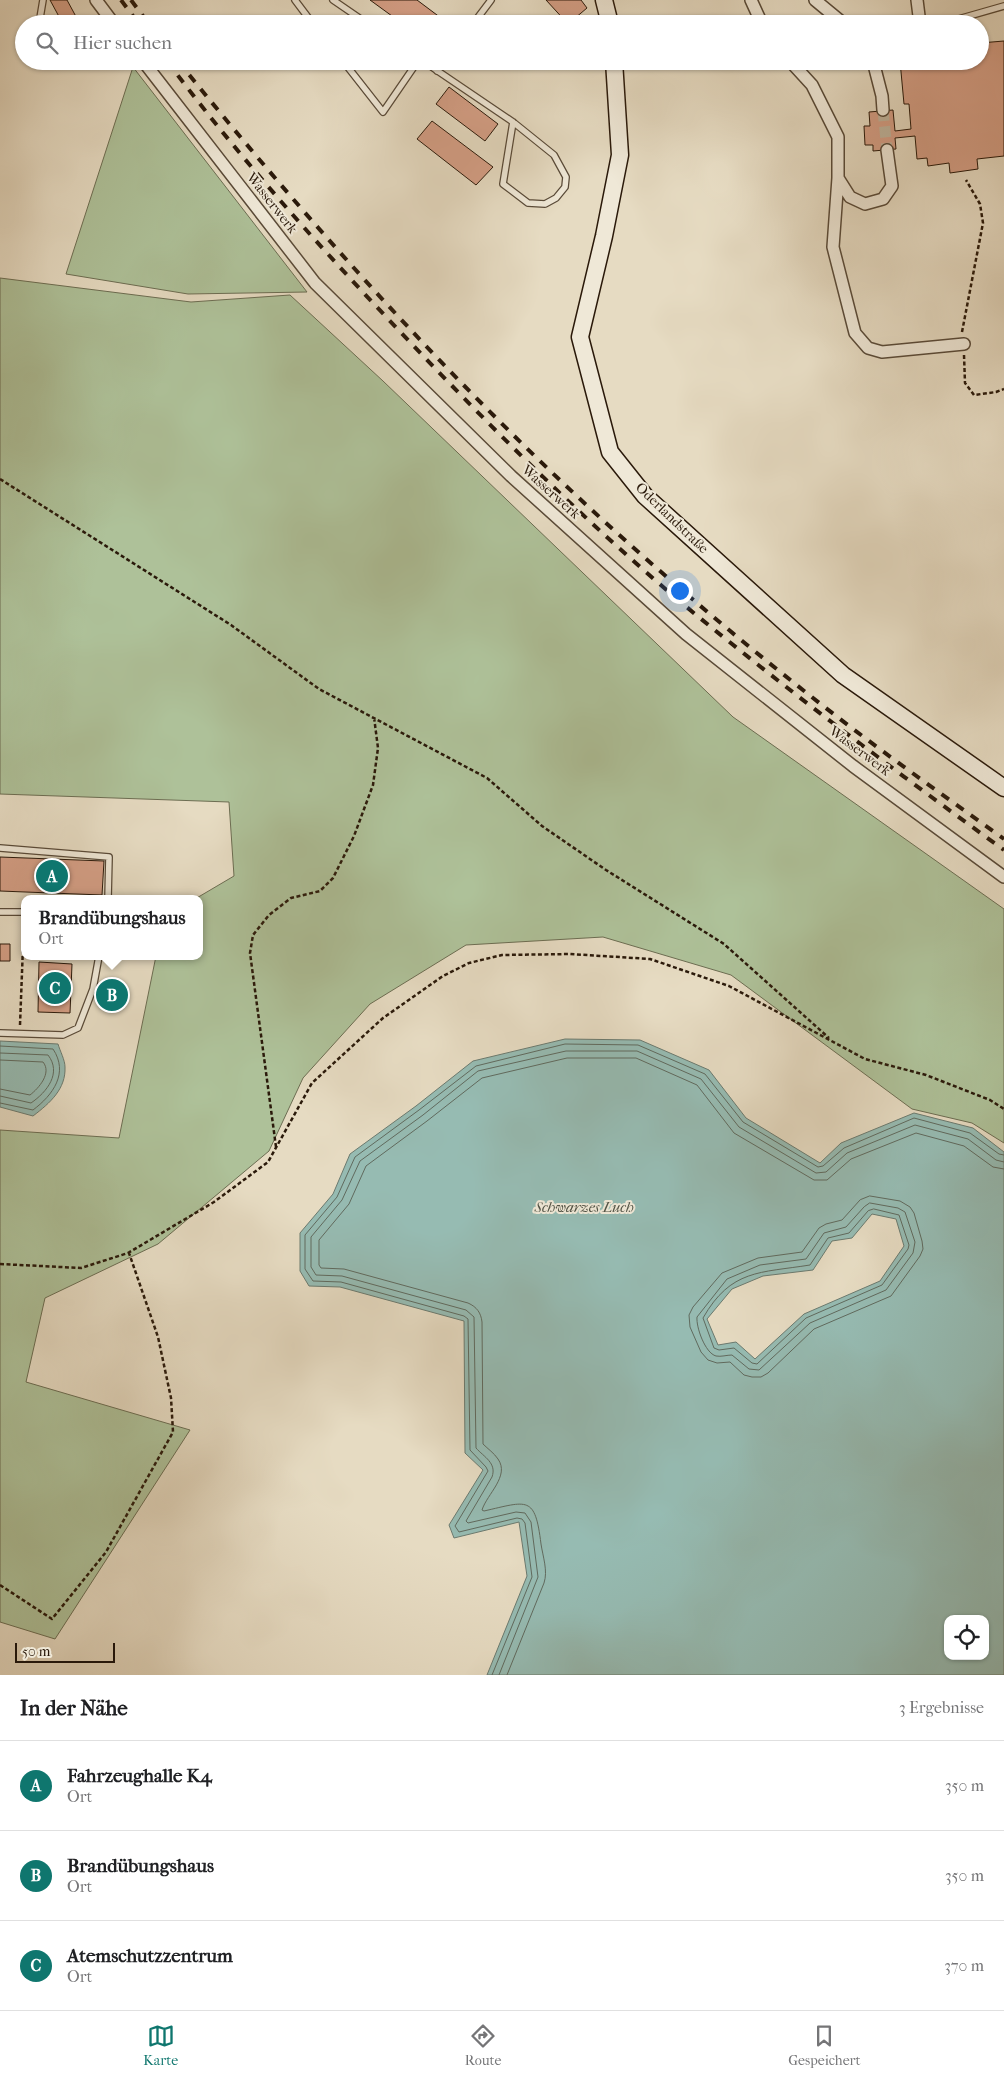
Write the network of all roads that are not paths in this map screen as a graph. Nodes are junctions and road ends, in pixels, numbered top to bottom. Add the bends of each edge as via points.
1 (43, 0) edge
2 (96, 0) edge
3 (295, 0) edge
4 (333, 0) edge
5 (491, 0) edge
6 (604, 0) edge
7 (751, 0) edge
8 (816, 0) edge
9 (917, 0) edge
10 (1004, 6) edge
11 (40, 15) edge
12 (107, 15) edge
13 (306, 15) edge
14 (355, 15) edge
15 (480, 15) edge
16 (608, 15) edge
17 (758, 15) edge
18 (834, 15) edge
19 (919, 15) edge
20 (973, 15) edge
21 (150, 70) edge
22 (350, 70) edge
23 (412, 70) edge
24 (615, 70) edge
25 (799, 70) edge
26 (876, 70) edge
27 (437, 71) edge
28 (883, 110) tunnel mouth
29 (513, 122) junction
30 (887, 150) tunnel mouth
31 (838, 178) junction
32 (964, 344) road end
33 (1004, 788) edge
34 (0, 848) edge
35 (1004, 877) edge
36 (108, 895) edge
37 (0, 912) edge
38 (21, 912) edge
39 (98, 960) edge
40 (0, 1033) edge

1 - 11 lane
2 - 12 street
3 - 13 lane
4 - 14 lane
5 - 15 lane
6 - 16 street
7 - 17 street
8 - 18 street
9 - 19 street
10 - 20 lane
21 - 35 street, Wasserwerk via 315,283 511,476 686,634 853,766
22 - 23 lane via 383,112
24 - 33 street, Oderlandstraße via 620,155 580,337 610,452 645,496 843,675
25 - 31 street via 812,84 838,137
26 - 28 street
27 - 29 lane
29 - 29 lane via 503,184 528,203 545,204 556,198 565,187 566,177 554,155
30 - 31 street via 892,186 883,199 865,204 850,197
31 - 32 street via 833,247 855,333 868,348 882,352
34 - 36 lane via 109,857
37 - 38 lane
39 - 40 lane via 93,989 78,1028 63,1035

